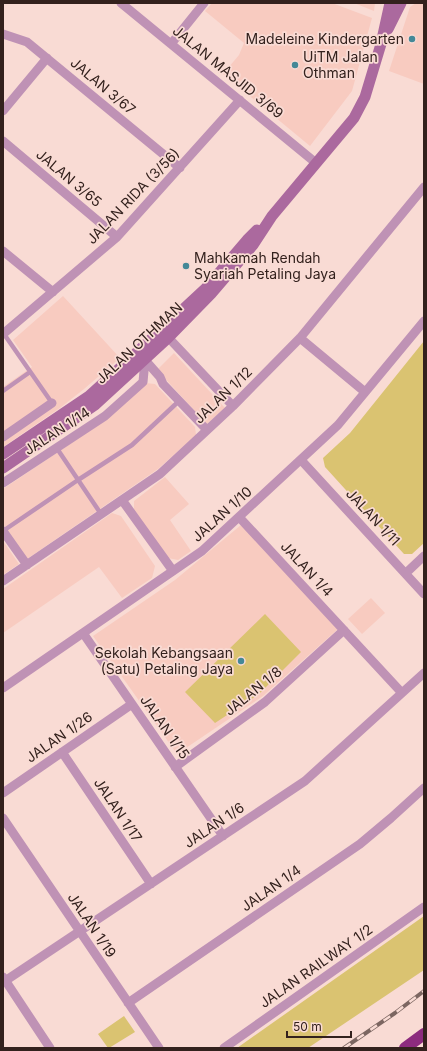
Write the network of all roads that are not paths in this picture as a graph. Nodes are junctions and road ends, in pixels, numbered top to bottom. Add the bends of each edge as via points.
1 (121, 3) edge
2 (204, 3) edge
3 (390, 3) edge
4 (402, 3) edge
5 (3, 34) edge
6 (171, 44) junction
7 (381, 44) junction
8 (47, 58) junction
9 (240, 100) junction
10 (3, 111) edge
11 (3, 140) edge
12 (316, 163) junction
13 (180, 168) junction
14 (424, 187) edge
15 (118, 237) junction
16 (3, 251) edge
17 (53, 292) junction
18 (424, 321) edge
19 (3, 334) edge
20 (165, 334) junction
21 (300, 338) junction
22 (144, 360) junction
23 (30, 372) junction
24 (3, 391) edge
25 (366, 392) junction
26 (179, 401) junction
27 (52, 403) joint
28 (233, 406) junction
29 (35, 414) junction
30 (43, 427) junction
31 (207, 430) junction
32 (3, 437) edge
33 (56, 448) junction
34 (3, 454) edge
35 (301, 460) junction
36 (3, 468) edge
37 (78, 480) junction
38 (3, 483) edge
39 (122, 500) junction
40 (101, 514) junction
41 (240, 517) junction
42 (3, 531) edge
43 (424, 556) edge
44 (27, 565) junction
45 (173, 571) junction
46 (406, 573) junction
47 (3, 581) edge
48 (424, 594) edge
49 (344, 630) junction
50 (83, 633) junction
51 (424, 673) edge
52 (3, 688) edge
53 (402, 693) junction
54 (132, 704) junction
55 (62, 752) junction
56 (175, 767) junction
57 (424, 788) edge
58 (3, 793) edge
59 (3, 818) edge
60 (223, 836) junction
61 (151, 884) junction
62 (424, 907) edge
63 (80, 932) junction
64 (4, 979) edge
65 (128, 1003) junction
66 (424, 1034) edge
67 (50, 1048) edge
68 (159, 1048) edge
69 (224, 1048) edge
70 (405, 1048) edge

1 - 6 street, JALAN MASJID 3/69
2 - 6 street
3 - 7 main road, JALAN OTHMAN
4 - 7 main road, JALAN OTHMAN
5 - 8 street, JALAN 3/67 via 27,42
6 - 9 street, JALAN MASJID 3/69
7 - 12 main road, JALAN OTHMAN via 365,97 354,118
8 - 10 street
8 - 13 street, JALAN 3/67
9 - 12 street, JALAN MASJID 3/69
9 - 13 street, JALAN RIDA (3/56)
11 - 15 street, JALAN 3/65
12 - 20 main road, JALAN OTHMAN via 272,216 253,245 211,294
13 - 15 street, JALAN RIDA (3/56)
14 - 21 street, JALAN 1/12
15 - 17 street, JALAN RIDA (3/56)
16 - 17 street
17 - 19 street, JALAN RIDA (3/56)
18 - 25 street, JALAN 1/10
19 - 23 lane
20 - 22 main road, JALAN OTHMAN
20 - 28 street
20 - 30 main road, JALAN OTHMAN via 89,396
21 - 25 street
21 - 28 street, JALAN 1/12
22 - 26 street
22 - 33 street, JALAN 1/14 via 143,382 105,416
22 - 36 main road, JALAN OTHMAN via 95,405
23 - 24 lane
23 - 27 lane
25 - 35 street, JALAN 1/10 via 338,425
26 - 31 street
26 - 37 lane via 132,445
27 - 29 street
28 - 31 street, JALAN 1/12
29 - 30 street
29 - 32 street
30 - 34 main road, JALAN OTHMAN
31 - 39 street, JALAN 1/12 via 160,474
33 - 37 lane
33 - 38 street, JALAN 1/14
35 - 41 street, JALAN 1/10
35 - 46 street, JALAN 1/11
37 - 40 lane
37 - 42 lane
39 - 40 street, JALAN 1/12
39 - 45 street
40 - 44 street, JALAN 1/12
41 - 45 street, JALAN 1/10 via 202,551
41 - 49 street, JALAN 1/4
42 - 44 street
43 - 46 street
44 - 47 street, JALAN 1/12
45 - 50 street, JALAN 1/10
46 - 48 street, JALAN 1/11
49 - 53 street, JALAN 1/4
49 - 56 street, JALAN 1/8 via 265,702
50 - 52 street, JALAN 1/10
50 - 54 street, JALAN 1/15
51 - 53 street, JALAN 1/6
53 - 60 street, JALAN 1/6 via 305,781
54 - 55 street, JALAN 1/26
54 - 56 street, JALAN 1/15
55 - 58 street, JALAN 1/26
55 - 61 street, JALAN 1/17
56 - 60 street, JALAN 1/15
57 - 65 street, JALAN 1/4 via 360,844
59 - 63 street, JALAN 1/19
60 - 61 street, JALAN 1/6
61 - 63 street, JALAN 1/6
62 - 69 street, JALAN RAILWAY 1/2
63 - 64 street, JALAN 1/6
63 - 65 street, JALAN 1/19
64 - 67 street
65 - 68 street, JALAN 1/19
66 - 70 highway

